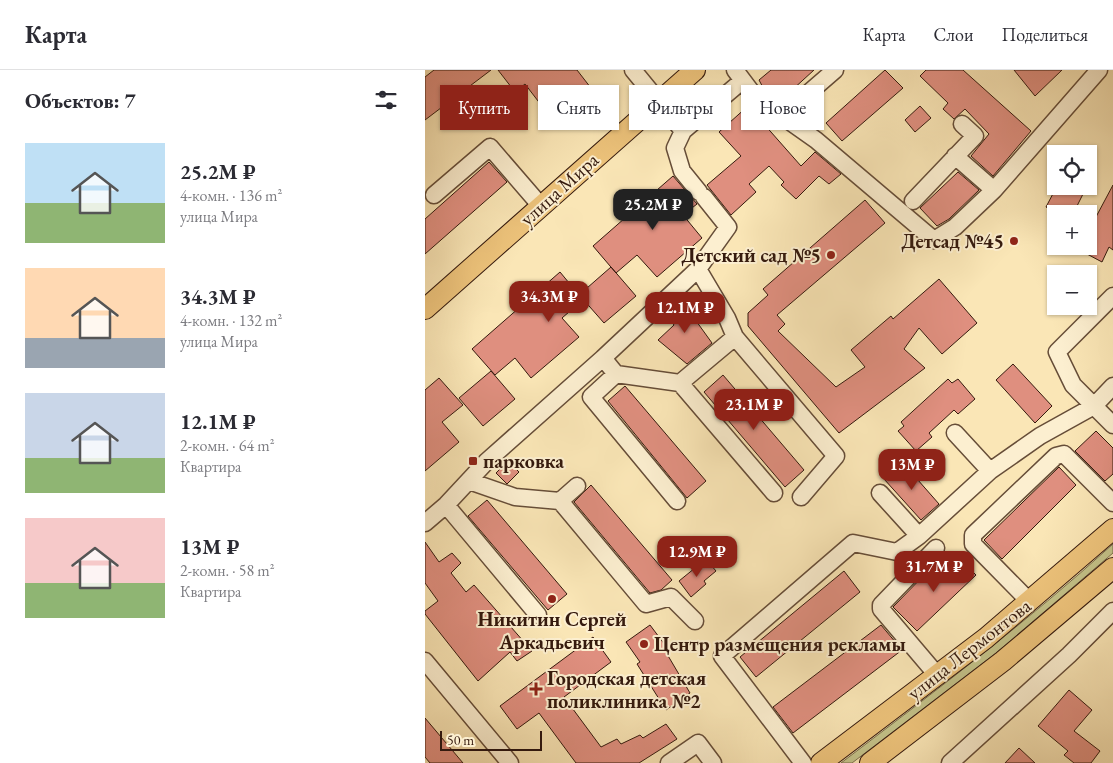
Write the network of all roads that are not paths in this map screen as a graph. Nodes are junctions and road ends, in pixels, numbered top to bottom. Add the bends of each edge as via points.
1 (633, 70) edge
2 (695, 70) edge
3 (835, 70) edge
4 (1099, 70) edge
5 (739, 75) edge
6 (645, 85) edge
7 (678, 85) edge
8 (818, 85) edge
9 (962, 124) dead end
10 (629, 127) edge
11 (802, 130) edge
12 (683, 131) joint
13 (955, 156) junction
14 (993, 190) junction
15 (434, 195) dead end
16 (913, 201) dead end
17 (540, 205) junction
18 (698, 269) junction
19 (1113, 296) edge
20 (426, 306) edge
21 (735, 337) junction
22 (603, 358) junction
23 (616, 374) junction
24 (680, 383) junction
25 (1113, 386) edge
26 (1094, 406) junction
27 (1113, 425) edge
28 (955, 433) dead end
29 (990, 471) junction
30 (469, 481) junction
31 (577, 486) dead end
32 (774, 493) dead end
33 (880, 493) dead end
34 (801, 496) dead end
35 (560, 501) junction
36 (677, 502) dead end
37 (1113, 503) edge
38 (447, 505) junction
39 (425, 523) edge
40 (1113, 529) edge
41 (919, 536) junction
42 (936, 548) dead end
43 (1113, 568) edge
44 (1030, 602) junction
45 (1113, 611) edge
46 (537, 615) dead end
47 (695, 621) dead end
48 (425, 661) edge
49 (937, 675) junction
50 (510, 763) edge
51 (669, 763) edge
52 (713, 763) edge
53 (803, 763) edge
54 (821, 763) edge
55 (870, 763) edge
56 (950, 763) edge

1 - 6 street
2 - 7 main road, улица Мира
3 - 8 street
4 - 14 street
5 - 12 street
9 - 13 street via 975,136
10 - 17 main road, улица Мира
11 - 14 street via 934,240 955,227
12 - 18 street via 675,148 682,171 729,227
13 - 14 street
13 - 16 street
15 - 17 street via 490,147
17 - 20 main road, улица Мира
18 - 21 street
18 - 22 street
19 - 26 street via 1057,352 1073,385
21 - 24 street
21 - 34 street via 836,456
22 - 23 street
22 - 30 street via 487,461
23 - 24 street
23 - 36 street via 591,397
24 - 32 street
25 - 26 street
26 - 27 street
26 - 29 street via 1041,436
28 - 29 street
29 - 41 street
30 - 35 street via 515,497
30 - 38 street
31 - 35 street
33 - 41 street
35 - 47 street via 646,604 671,597
37 - 44 street via 1064,454 1056,456 973,535 973,544
38 - 39 street
38 - 46 street
40 - 44 main road, улица Лермонтова
41 - 53 street via 897,552 853,544 722,656
42 - 49 street via 881,605 881,609
43 - 55 main road, улица Лермонтова via 1003,661
44 - 49 main road, улица Лермонтова
45 - 56 street
48 - 50 street
49 - 54 main road, улица Лермонтова
51 - 52 street via 697,744

